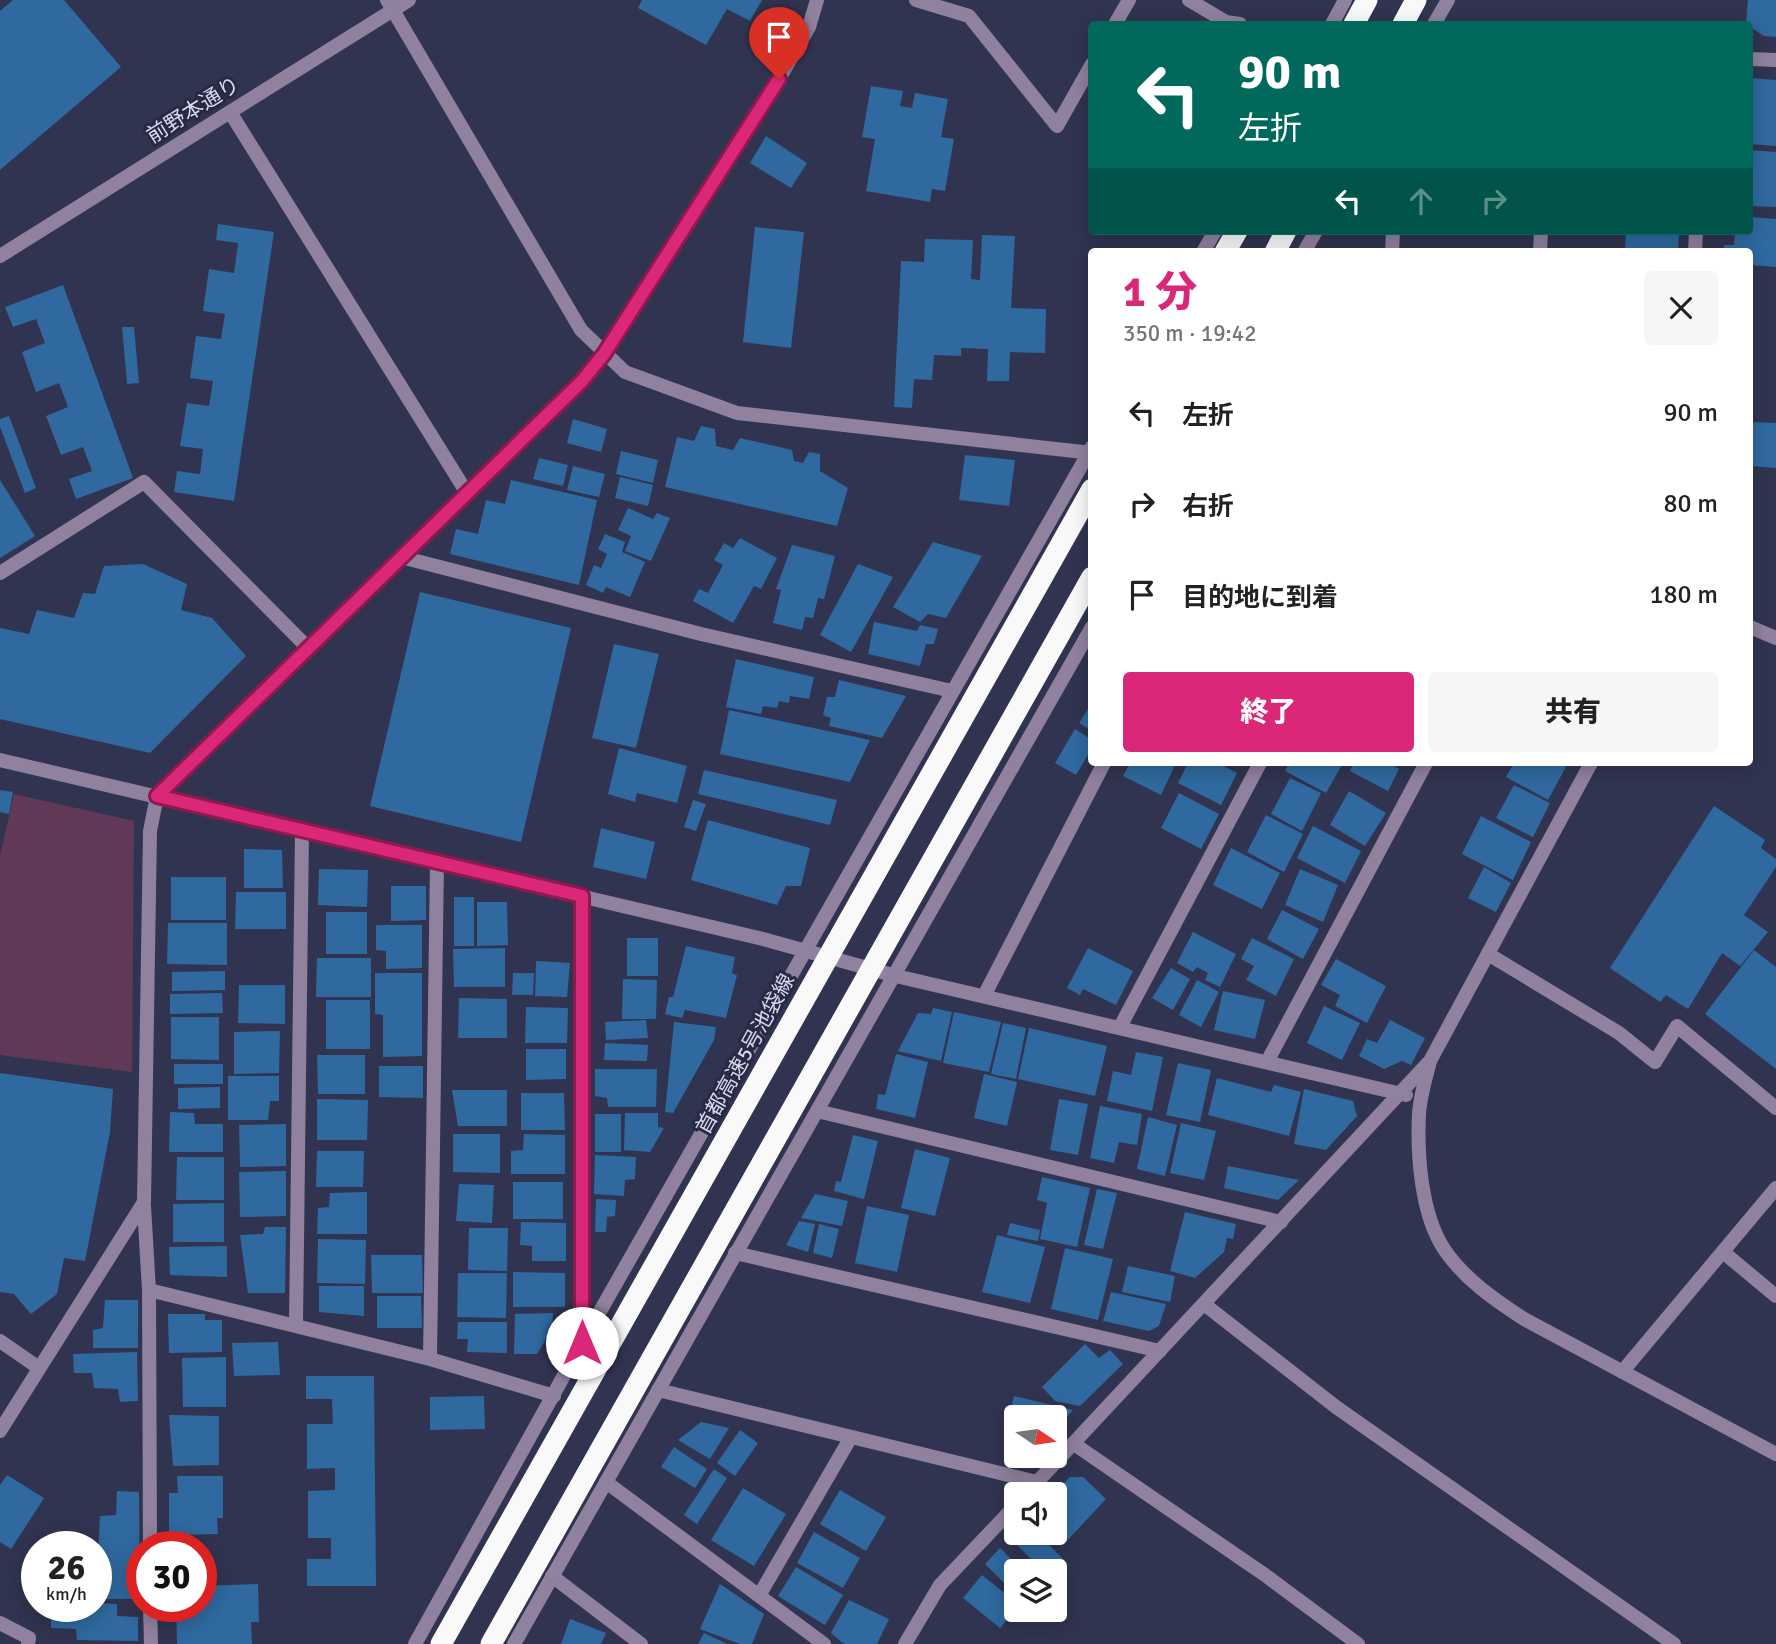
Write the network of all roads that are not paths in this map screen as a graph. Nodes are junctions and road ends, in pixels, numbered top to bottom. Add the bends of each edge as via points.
1 (409, 0) edge
2 (817, 0) edge
3 (916, 0) edge
4 (1129, 0) edge
5 (1189, 0) edge
6 (1346, 0) edge
7 (1367, 0) edge
8 (1416, 0) edge
9 (1448, 0) edge
10 (390, 5) edge
11 (1117, 21) edge
12 (1224, 21) edge
13 (1334, 21) edge
14 (1356, 21) edge
15 (1405, 21) edge
16 (1436, 21) edge
17 (1753, 59) edge
18 (1776, 60) edge
19 (1088, 71) edge
20 (230, 112) junction
21 (0, 256) edge
22 (604, 354) junction
23 (1088, 451) edge
24 (1088, 456) edge
25 (467, 493) junction
26 (1088, 496) edge
27 (401, 557) junction
28 (0, 573) edge
29 (1088, 584) edge
30 (1753, 628) edge
31 (1088, 635) edge
32 (1776, 638) edge
33 (308, 648) junction
34 (952, 691) junction
35 (0, 760) edge
36 (1102, 766) edge
37 (1258, 766) edge
38 (1424, 766) edge
39 (1589, 766) edge
40 (157, 796) junction
41 (302, 830) junction
42 (437, 862) junction
43 (582, 896) junction
44 (806, 949) junction
45 (1488, 954) junction
46 (896, 976) junction
47 (984, 996) junction
48 (1120, 1027) junction
49 (1430, 1061) junction
50 (1267, 1062) junction
51 (1401, 1094) junction
52 (1422, 1100) junction
53 (1776, 1108) edge
54 (817, 1111) junction
55 (1776, 1188) edge
56 (144, 1202) junction
57 (1281, 1222) junction
58 (1723, 1252) junction
59 (735, 1253) junction
60 (149, 1290) junction
61 (1776, 1296) edge
62 (1204, 1304) junction
63 (296, 1324) junction
64 (0, 1341) edge
65 (582, 1343) junction
66 (1160, 1351) junction
67 (429, 1359) junction
68 (40, 1368) junction
69 (1622, 1372) junction
70 (658, 1390) junction
71 (554, 1396) junction
72 (0, 1431) edge
73 (851, 1437) junction
74 (1073, 1444) junction
75 (1776, 1454) edge
76 (606, 1482) junction
77 (1037, 1482) joint
78 (1004, 1518) edge
79 (150, 1531) edge
80 (552, 1576) junction
81 (760, 1594) junction
82 (150, 1622) edge
83 (0, 1623) edge
84 (28, 1644) edge
85 (151, 1644) edge
86 (415, 1644) edge
87 (441, 1644) edge
88 (491, 1644) edge
89 (514, 1644) edge
90 (641, 1644) edge
91 (824, 1644) edge
92 (905, 1644) edge
93 (1358, 1644) edge
94 (1674, 1644) edge

1 - 10 street, 前野本通り
2 - 22 street via 809,27 779,79
3 - 19 street via 969,16 1057,126
4 - 11 street
5 - 12 street
6 - 13 street
7 - 14 highway
8 - 15 highway
9 - 16 street
10 - 20 street, 前野本通り
10 - 22 street via 581,330
17 - 18 street
20 - 21 street, 前野本通り
20 - 25 street
22 - 23 street via 625,372 737,413
22 - 25 street
24 - 34 street
25 - 27 street
26 - 87 highway, 首都高速5号池袋線, bridge
27 - 33 street
27 - 34 street via 701,634
28 - 33 street via 144,482
29 - 88 highway, bridge
30 - 32 street
31 - 46 street
33 - 40 street
34 - 44 street
35 - 40 street
36 - 47 street
37 - 48 street
38 - 50 street
39 - 45 street
40 - 41 street
40 - 56 street via 150,831
41 - 42 street
41 - 63 street
42 - 43 street
42 - 67 street
43 - 44 street
43 - 65 street
44 - 46 street
44 - 65 street
45 - 49 street
45 - 53 street via 1619,1033 1655,1062 1677,1026
46 - 47 street
46 - 54 street
47 - 48 street
48 - 50 street
49 - 51 street
49 - 52 street
50 - 51 street
51 - 52 street
51 - 57 street
52 - 69 street via 1419,1113 1428,1211 1443,1248 1464,1274 1494,1299
54 - 57 street
54 - 59 street
55 - 58 street
56 - 60 street
56 - 68 street
57 - 62 street
58 - 61 street
58 - 69 street
59 - 66 street
59 - 70 street
60 - 63 street
60 - 79 street
62 - 66 street
62 - 94 street via 1336,1407
63 - 67 street
64 - 68 street
65 - 71 street
66 - 74 street
67 - 71 street
68 - 72 street
69 - 75 street
70 - 73 street
70 - 76 street
71 - 86 street
73 - 77 street
73 - 81 street
74 - 77 street
74 - 93 street
76 - 80 street
76 - 81 street
78 - 92 street via 940,1585
80 - 89 street
80 - 90 street
81 - 91 street
82 - 85 street
83 - 84 street via 29,1638

